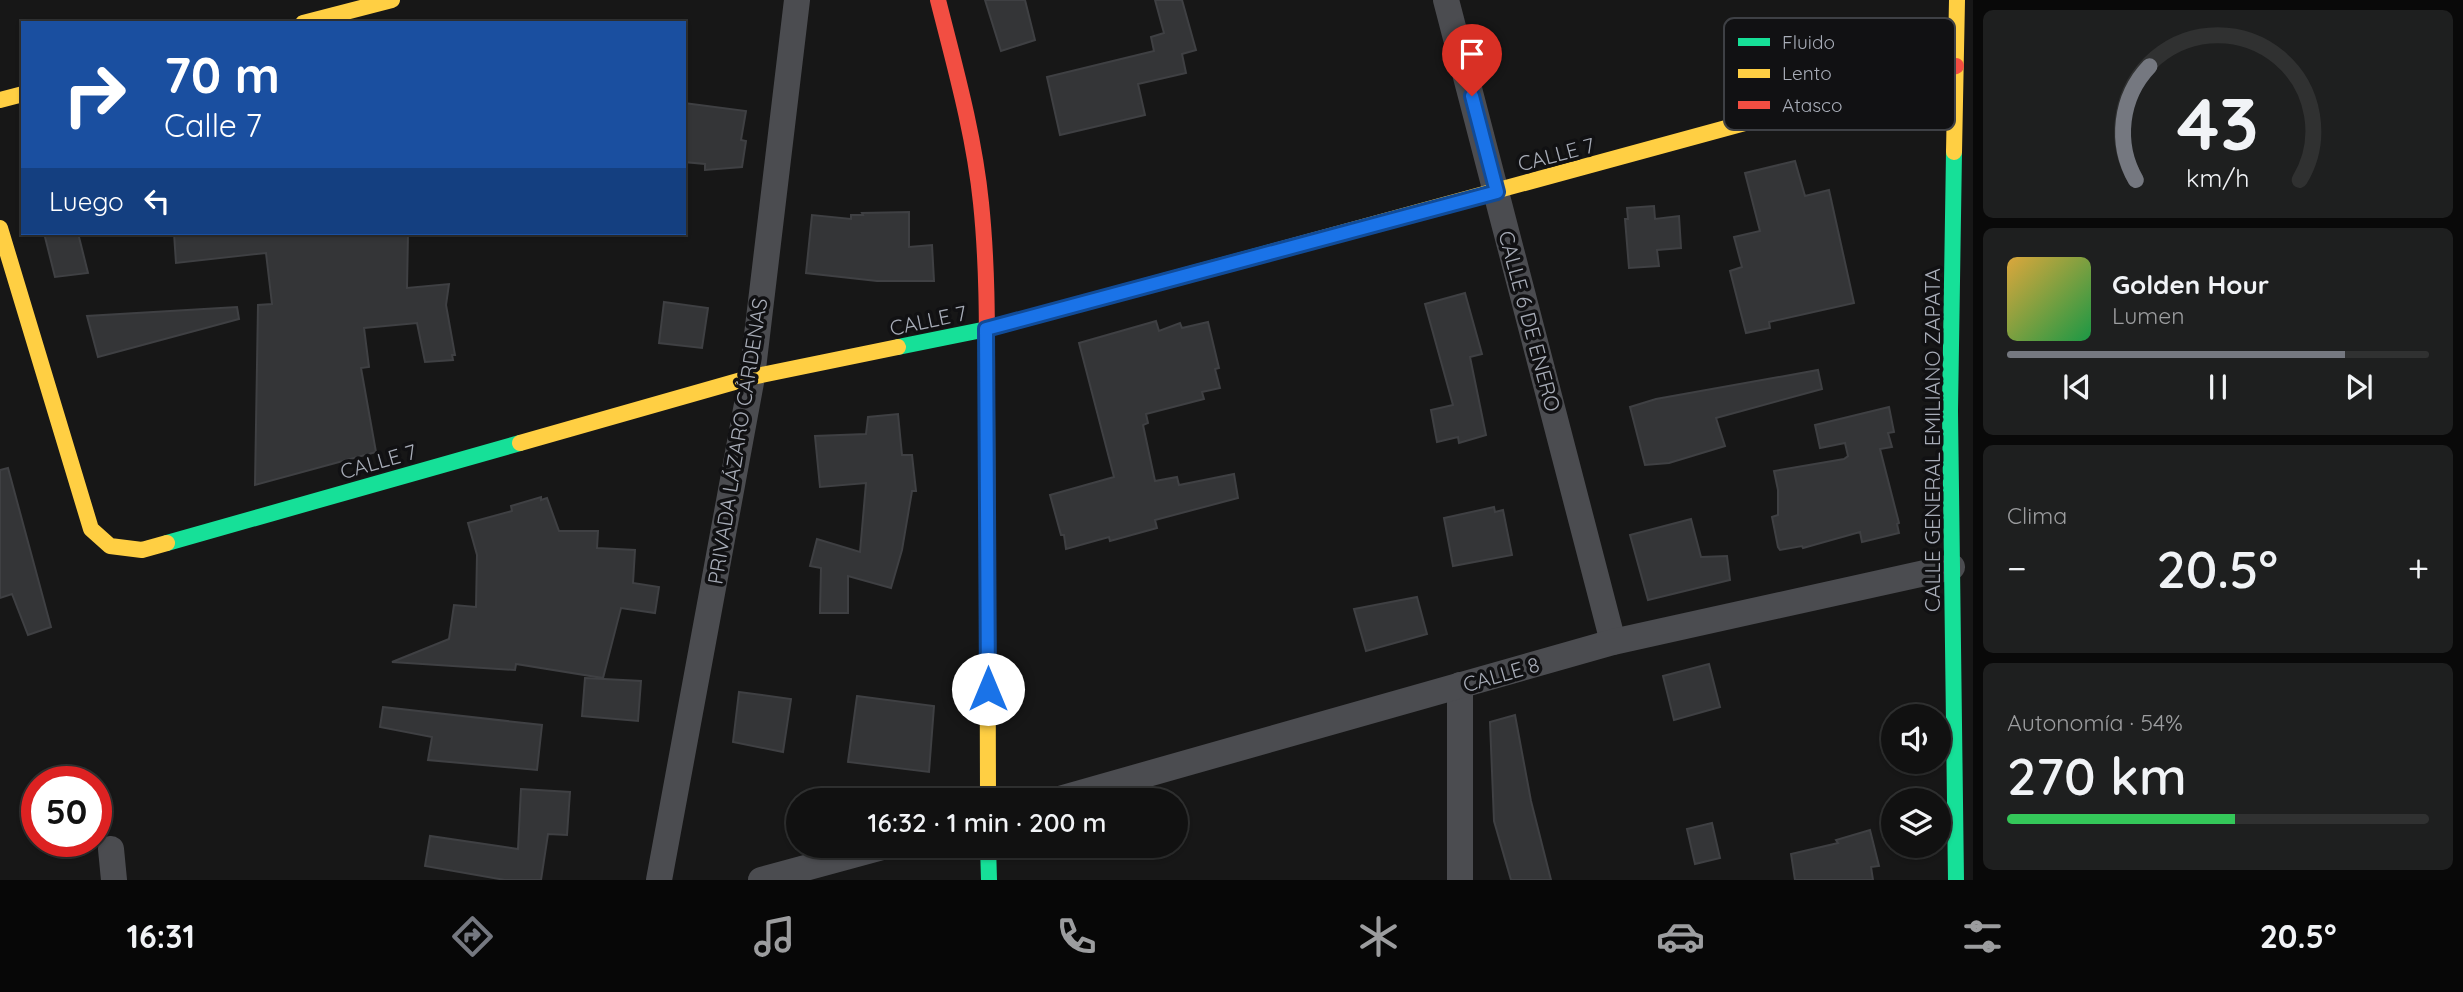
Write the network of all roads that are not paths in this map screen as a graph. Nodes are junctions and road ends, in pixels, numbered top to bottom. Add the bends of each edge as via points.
1 (392, 0) edge
2 (797, 0) edge
3 (938, 0) edge
4 (1446, 0) edge
5 (1957, 0) edge
6 (311, 21) edge
7 (1956, 66) joint
8 (21, 95) edge
9 (0, 100) edge
10 (1724, 130) edge
11 (1497, 192) junction
12 (0, 228) edge
13 (986, 329) junction
14 (752, 377) junction
15 (1952, 567) junction
16 (1614, 642) junction
17 (1460, 685) junction
18 (988, 788) edge
19 (1098, 788) edge
20 (112, 857) edge
21 (842, 858) edge
22 (988, 858) edge
23 (114, 880) edge
24 (659, 880) edge
25 (761, 880) edge
26 (989, 880) edge
27 (1460, 880) edge
28 (1956, 880) edge

1 - 6 street
2 - 14 street, PRIVADA LÁZARO CÁRDENAS
3 - 13 street via 966,113 981,203
4 - 11 street, CALLE 6 DE ENERO
5 - 7 street, CALLE GENERAL EMILIANO ZAPATA
7 - 15 street, CALLE GENERAL EMILIANO ZAPATA
8 - 9 street
10 - 11 street, CALLE 7
11 - 13 street, CALLE 7
11 - 16 street, CALLE 6 DE ENERO
12 - 14 street, CALLE 7 via 91,529 110,546 142,550
13 - 14 street, CALLE 7
13 - 18 street
14 - 24 street, PRIVADA LÁZARO CÁRDENAS
15 - 16 street, CALLE 8
15 - 28 street, CALLE GENERAL EMILIANO ZAPATA
16 - 17 street, CALLE 8
17 - 19 street, CALLE 8
17 - 27 street
20 - 23 street
21 - 25 street
22 - 26 street

